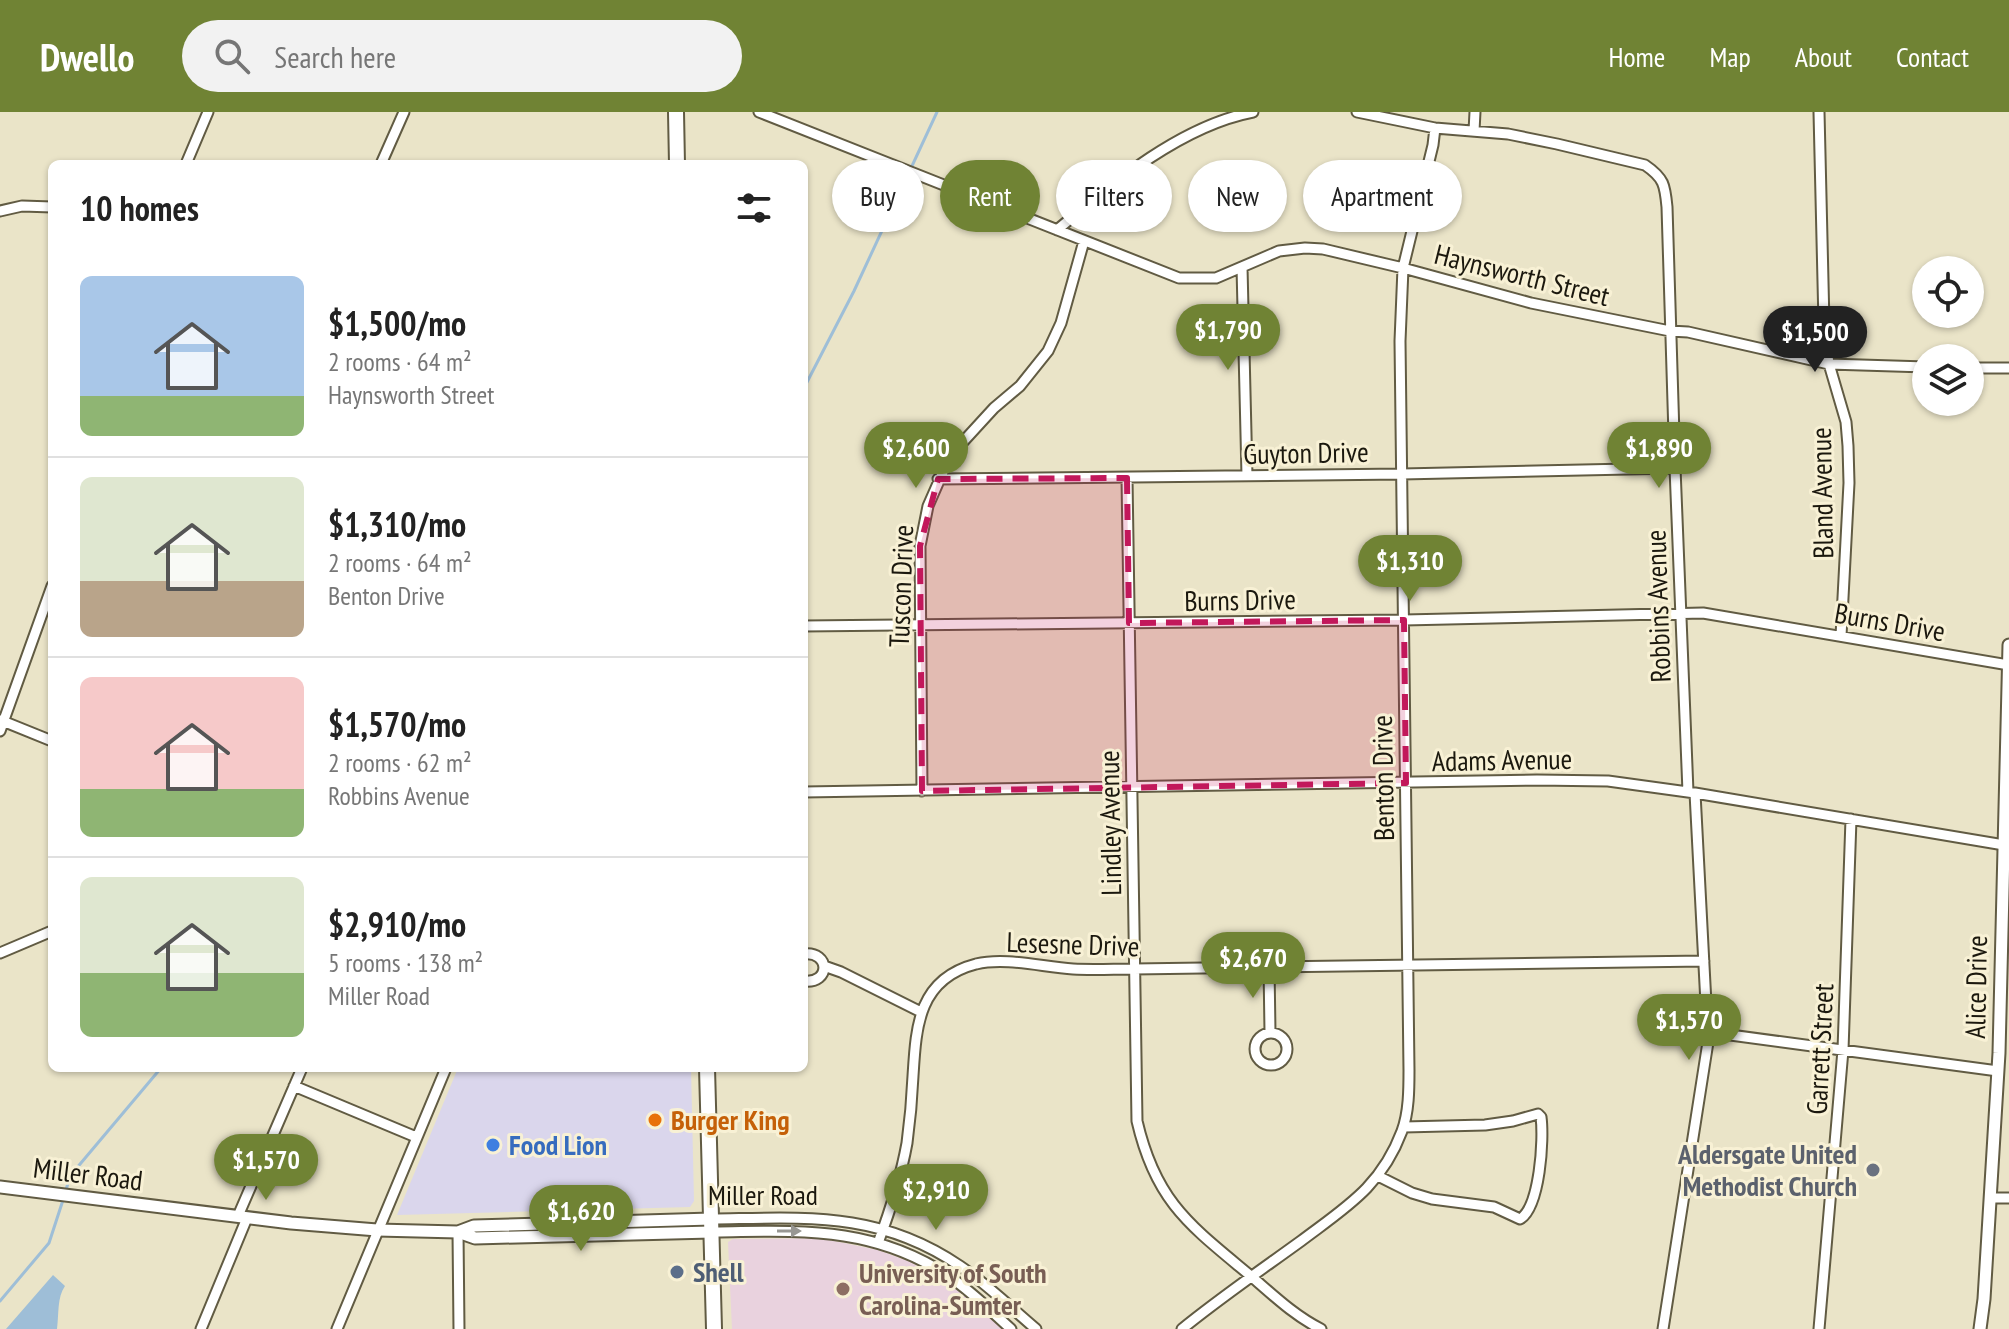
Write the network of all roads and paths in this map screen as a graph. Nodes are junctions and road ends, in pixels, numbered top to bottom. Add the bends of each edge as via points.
1 (208, 112) edge
2 (404, 112) edge
3 (676, 112) edge
4 (759, 112) edge
5 (1253, 112) edge
6 (1357, 112) edge
7 (1475, 112) edge
8 (1819, 112) edge
9 (771, 114) edge
10 (1435, 128) junction
11 (1474, 131) junction
12 (188, 160) edge
13 (383, 160) edge
14 (677, 160) edge
15 (1149, 160) edge
16 (48, 207) edge
17 (0, 211) edge
18 (1056, 230) edge
19 (1062, 232) edge
20 (1084, 241) junction
21 (1242, 267) junction
22 (1403, 268) junction
23 (1670, 331) junction
24 (1829, 364) junction
25 (1912, 367) edge
26 (1984, 368) edge
27 (2009, 368) edge
28 (1675, 468) junction
29 (1402, 474) junction
30 (1247, 476) junction
31 (1127, 478) junction
32 (938, 479) junction
33 (48, 597) edge
34 (1680, 614) junction
35 (1404, 620) junction
36 (1129, 623) junction
37 (920, 625) junction
38 (808, 626) edge
39 (1841, 636) junction
40 (2009, 645) edge
41 (2009, 665) edge
42 (1, 724) edge
43 (48, 740) edge
44 (1406, 783) junction
45 (1132, 788) junction
46 (922, 791) junction
47 (808, 792) edge
48 (1692, 792) junction
49 (1851, 819) junction
50 (2006, 839) edge
51 (2006, 918) edge
52 (48, 933) edge
53 (0, 953) edge
54 (808, 953) edge
55 (1704, 961) junction
56 (1408, 965) junction
57 (824, 966) junction
58 (1269, 967) junction
59 (1134, 969) junction
60 (808, 982) edge
61 (921, 1012) junction
62 (1270, 1032) dead end
63 (1708, 1032) junction
64 (1843, 1050) junction
65 (2004, 1053) edge
66 (1998, 1071) junction
67 (300, 1072) edge
68 (444, 1072) edge
69 (707, 1072) edge
70 (294, 1086) junction
71 (1404, 1127) junction
72 (416, 1137) junction
73 (1378, 1176) junction
74 (0, 1187) edge
75 (1990, 1198) junction
76 (2009, 1198) edge
77 (242, 1217) junction
78 (711, 1225) junction
79 (884, 1228) junction
80 (377, 1230) junction
81 (458, 1232) junction
82 (878, 1243) junction
83 (1252, 1277) junction
84 (201, 1329) edge
85 (337, 1329) edge
86 (459, 1329) edge
87 (714, 1329) edge
88 (1011, 1329) edge
89 (1036, 1329) edge
90 (1182, 1329) edge
91 (1321, 1329) edge
92 (1663, 1329) edge
93 (1819, 1329) edge
94 (1980, 1329) edge

1 - 12 street
2 - 13 street
3 - 14 highway
4 - 9 street, Haynsworth Street
5 - 15 street via 1211,124
6 - 10 street
7 - 11 street
8 - 24 street, Bland Avenue
9 - 18 street, Haynsworth Street
10 - 11 street
10 - 22 street, Benton Drive
11 - 23 street, Robbins Avenue via 1645,165 1661,179 1667,207
16 - 17 street
19 - 20 street, Haynsworth Street
20 - 21 street, Haynsworth Street via 1179,278 1216,278
20 - 32 street, Tuscon Drive via 1048,351 961,444
21 - 22 street, Haynsworth Street via 1279,251 1305,248
21 - 30 street
22 - 23 street, Haynsworth Street via 1531,303
22 - 29 street, Benton Drive
23 - 24 street, Haynsworth Street
23 - 28 street, Robbins Avenue
24 - 25 street, Haynsworth Street
24 - 39 street, Bland Avenue via 1848,446
26 - 27 street
28 - 29 street, Guyton Drive
28 - 34 street, Robbins Avenue
29 - 30 street, Guyton Drive
29 - 35 street, Benton Drive
30 - 31 street, Guyton Drive
31 - 32 street, Guyton Drive
31 - 36 street, Lindley Avenue
32 - 37 street, Tuscon Drive via 922,530
33 - 42 street
34 - 35 street, Burns Drive
34 - 39 street, Burns Drive via 1721,615
34 - 48 street, Robbins Avenue
35 - 36 street, Burns Drive
35 - 44 street, Benton Drive
36 - 37 street, Burns Drive
36 - 45 street, Lindley Avenue
37 - 38 street, Burns Drive
37 - 46 street, Tuscon Drive
39 - 41 street, Burns Drive
40 - 41 main road, Alice Drive
41 - 50 main road, Alice Drive
42 - 43 street
44 - 45 street, Adams Avenue
44 - 48 street, Adams Avenue via 1608,781
44 - 56 street, Benton Drive
45 - 46 street, Adams Avenue
45 - 59 street, Lindley Avenue
46 - 47 street, Adams Avenue
48 - 49 street, Adams Avenue
48 - 55 street, Robbins Avenue
49 - 50 street, Adams Avenue
49 - 64 street, Garrett Street
50 - 51 main road, Alice Drive
51 - 65 main road, Alice Drive
52 - 53 street
54 - 57 street via 820,957
55 - 56 street, Lesesne Drive
55 - 63 street, Robbins Avenue
56 - 58 street, Lesesne Drive
56 - 71 street, Benton Drive via 1409,1094
57 - 60 street via 818,979
57 - 61 street
58 - 59 street, Lesesne Drive
58 - 62 street
59 - 61 street, Lesesne Drive via 975,964 939,985
59 - 83 street, Lindley Avenue via 1136,1111 1145,1151 1177,1210
61 - 79 street, Lesesne Drive via 906,1146
63 - 64 street
63 - 92 street, Robbins Avenue
64 - 66 street
64 - 93 street, Garrett Street
65 - 66 main road, Alice Drive
66 - 75 main road, Alice Drive
67 - 70 street
68 - 72 street
69 - 78 highway
70 - 72 street
70 - 77 street
71 - 73 street, Benton Drive
71 - 73 street via 1485,1125 1538,1114 1543,1133 1528,1212 1516,1219 1494,1207 1432,1199
72 - 80 street
73 - 83 street, Benton Drive via 1349,1206
74 - 77 main road, Miller Road
75 - 76 street
75 - 94 main road, Alice Drive
77 - 80 main road, Miller Road
77 - 84 street
78 - 79 street, Miller Road via 805,1217
78 - 81 main road, Miller Road via 474,1226
78 -> 82 street, Miller Road via 849,1235
78 - 87 highway
79 - 82 street, Lesesne Drive
79 - 89 street, Miller Road via 961,1266
80 - 81 main road, Miller Road
80 - 85 street
81 - 86 street
82 - 88 street, Miller Road via 951,1277
83 - 90 street, Benton Drive
83 - 91 street, Lindley Avenue

